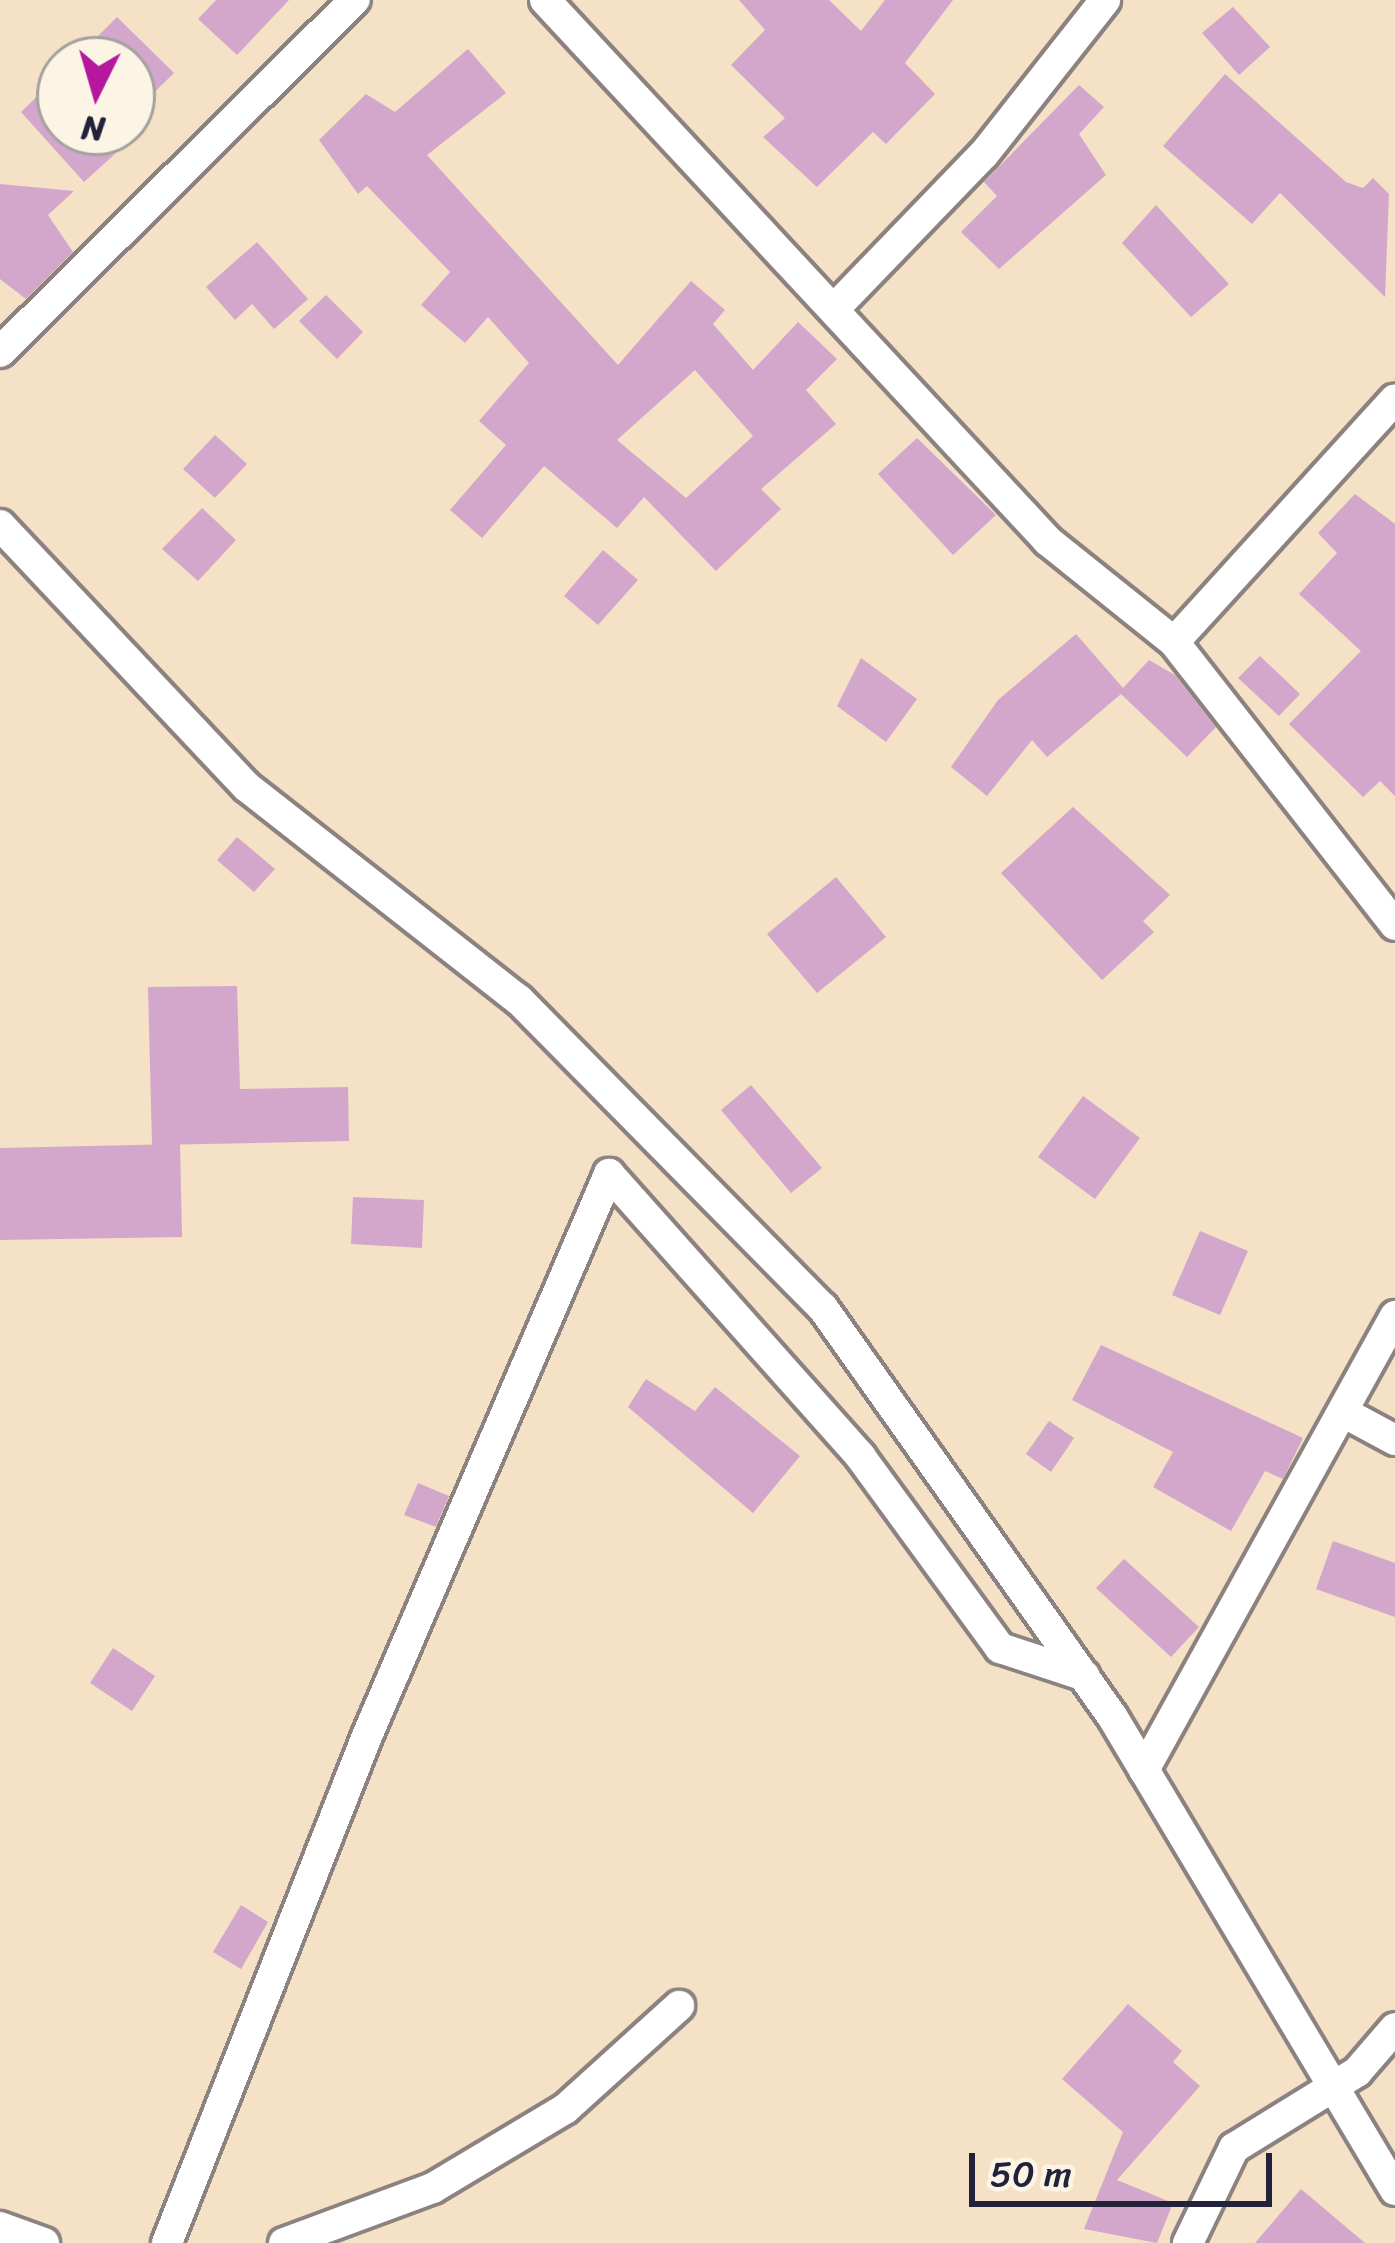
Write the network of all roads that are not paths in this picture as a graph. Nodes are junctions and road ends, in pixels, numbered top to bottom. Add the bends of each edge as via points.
1 (356, 0) edge
2 (545, 0) edge
3 (1083, 6) edge
4 (836, 307) junction
5 (0, 352) edge
6 (1395, 400) edge
7 (0, 525) edge
8 (1174, 642) junction
9 (1395, 925) edge
10 (1395, 1316) edge
11 (1343, 1412) junction
12 (1395, 1440) edge
13 (1084, 1676) junction
14 (1144, 1770) junction
15 (679, 2006) dead end
16 (1395, 2028) edge
17 (1330, 2080) junction
18 (1395, 2191) edge
19 (0, 2227) edge
20 (44, 2243) edge
21 (167, 2243) edge
22 (284, 2243) edge
23 (1188, 2243) edge

1 - 5 street
2 - 4 street
3 - 4 street via 984,154
4 - 8 street via 1048,541
6 - 8 street
7 - 13 street via 247,787 519,1000 653,1124 910,1418
8 - 9 street
10 - 11 street
11 - 12 street
11 - 14 street
13 - 14 street
13 - 21 street via 1000,1648 860,1456 609,1174 368,1736
14 - 17 street
15 - 22 street via 546,2120 433,2188
16 - 17 street via 1358,2072
17 - 18 street
17 - 23 street via 1234,2148
19 - 20 street

